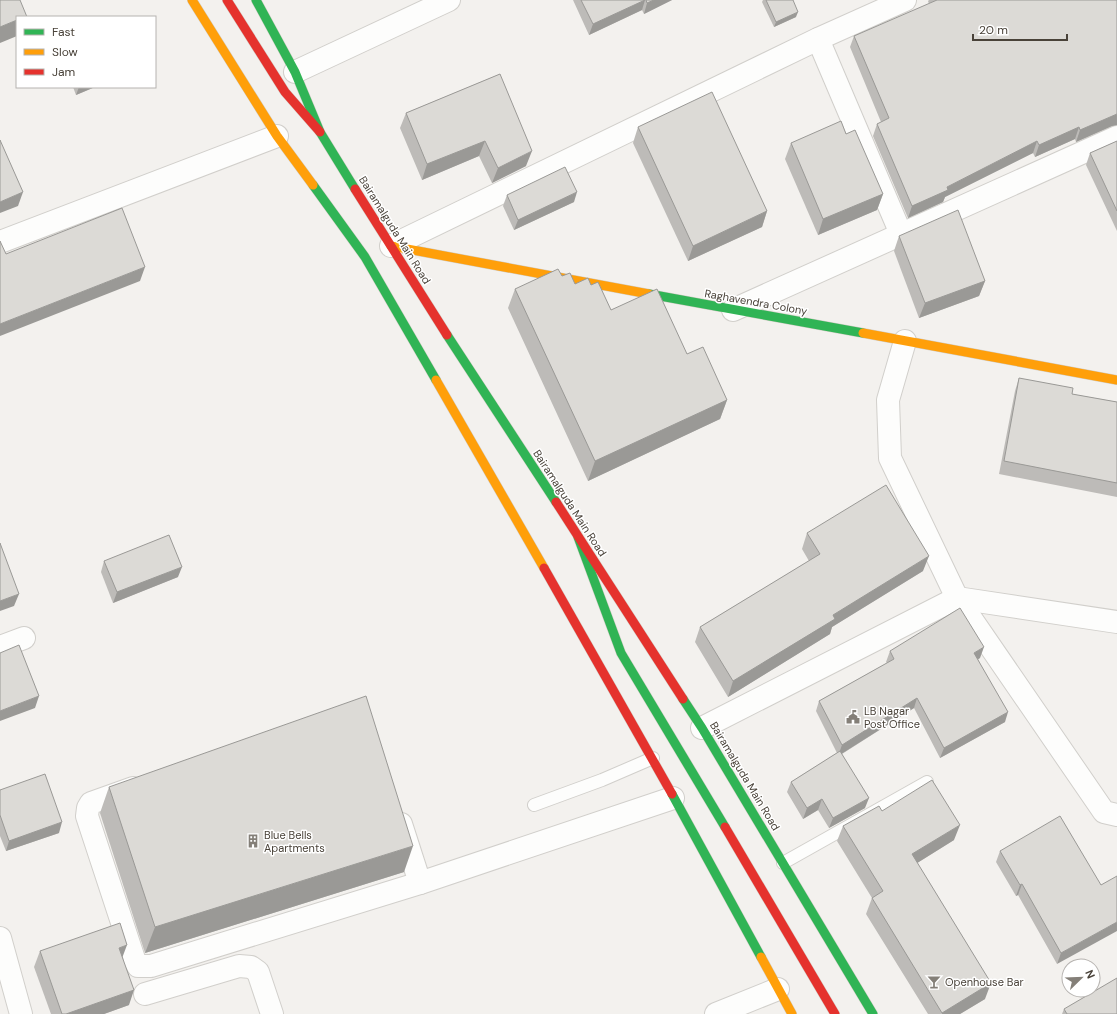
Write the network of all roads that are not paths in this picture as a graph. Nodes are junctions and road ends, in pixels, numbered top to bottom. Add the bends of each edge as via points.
1 (192, 0) edge
2 (227, 0) edge
3 (256, 0) edge
4 (449, 0) edge
5 (905, 0) edge
6 (818, 39) junction
7 (296, 72) junction
8 (320, 132) junction
9 (277, 136) junction
10 (1117, 137) edge
11 (901, 234) junction
12 (0, 242) edge
13 (391, 246) junction
14 (733, 310) junction
15 (906, 341) junction
16 (1117, 380) edge
17 (578, 537) junction
18 (957, 598) junction
19 (1117, 622) edge
20 (24, 638) dead end
21 (0, 647) edge
22 (702, 728) junction
23 (653, 758) junction
24 (150, 782) edge
25 (927, 782) edge
26 (673, 798) junction
27 (394, 802) edge
28 (534, 805) dead end
29 (1117, 815) edge
30 (783, 863) junction
31 (420, 884) junction
32 (0, 938) edge
33 (778, 989) junction
34 (145, 994) dead end
35 (21, 1014) edge
36 (272, 1014) edge
37 (716, 1014) edge
38 (792, 1014) edge
39 (835, 1014) edge
40 (873, 1014) edge

1 - 9 main road
2 - 8 main road via 285,92
3 - 7 main road, Bairamalguda Main Road
4 - 7 street
5 - 6 street
6 - 11 street
6 - 13 street
7 - 8 main road, Bairamalguda Main Road
8 - 13 main road, Bairamalguda Main Road
9 - 12 street
9 - 23 main road via 366,257
10 - 11 street
11 - 14 street
13 - 14 main road, Raghavendra Colony
13 - 17 main road, Bairamalguda Main Road
14 - 15 main road, Raghavendra Colony
15 - 16 main road, Raghavendra Colony
15 - 18 street via 888,400 890,458
17 - 22 main road, Bairamalguda Main Road
17 - 39 main road via 621,653
18 - 19 street
18 - 22 street
18 - 29 street via 1104,812
20 - 21 street
22 - 30 main road, Bairamalguda Main Road
23 - 26 main road
23 - 28 lane
24 - 31 street via 91,803 87,816 138,966 150,966
25 - 30 lane
26 - 31 street
26 - 33 main road
27 - 31 street
30 - 40 main road, Bairamalguda Main Road
32 - 35 street
33 - 37 street
33 - 38 main road
34 - 36 street via 239,966 251,967 258,972

